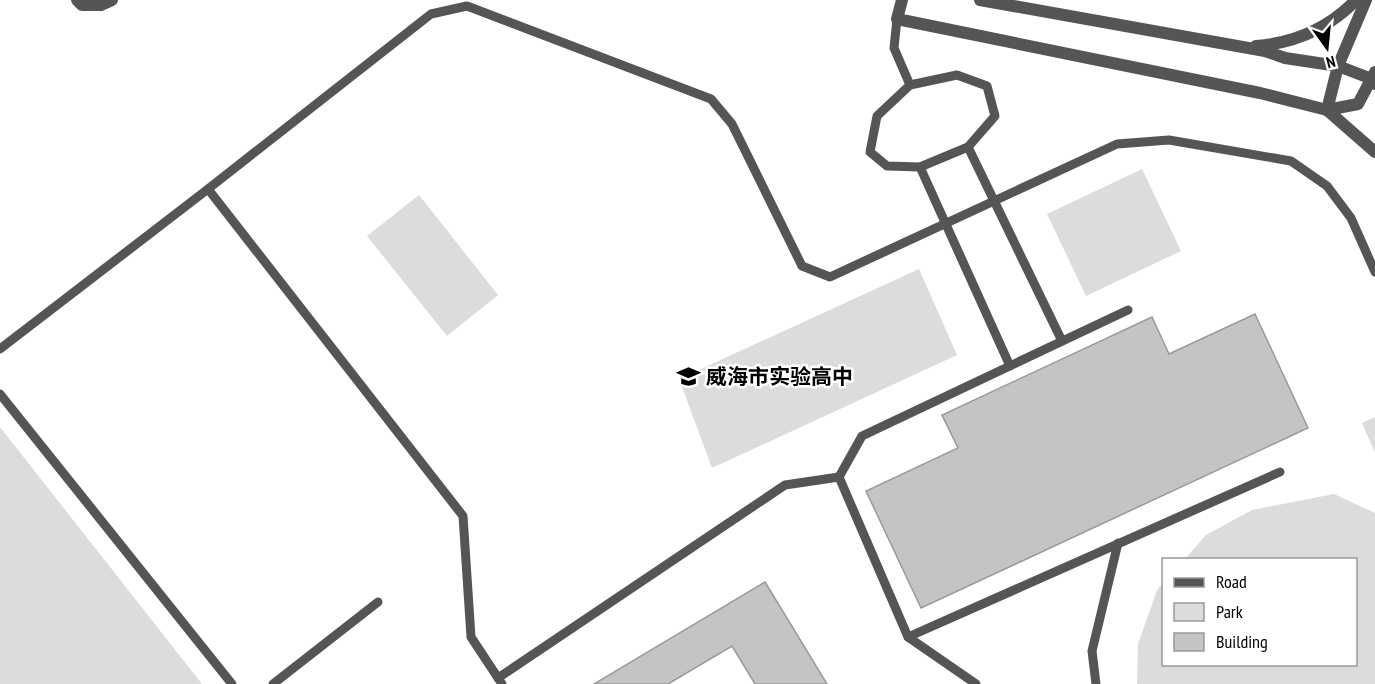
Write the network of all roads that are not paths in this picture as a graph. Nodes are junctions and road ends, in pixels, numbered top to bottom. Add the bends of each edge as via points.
1 (77, 0) edge
2 (112, 0) edge
3 (902, 0) edge
4 (980, 0) edge
5 (1356, 0) edge
6 (1366, 0) edge
7 (897, 19) junction
8 (1234, 45) junction
9 (1338, 66) junction
10 (1374, 79) edge
11 (910, 85) junction
12 (1327, 110) junction
13 (968, 147) junction
14 (1375, 152) edge
15 (920, 167) junction
16 (208, 189) junction
17 (994, 201) junction
18 (945, 224) junction
19 (1375, 272) edge
20 (1128, 310) dead end
21 (1062, 341) junction
22 (0, 349) edge
23 (1010, 366) junction
24 (0, 394) edge
25 (1280, 472) dead end
26 (838, 477) junction
27 (1118, 543) junction
28 (378, 603) dead end
29 (908, 637) junction
30 (500, 681) edge
31 (232, 684) edge
32 (273, 684) edge
33 (976, 684) edge
34 (1096, 684) edge

1 - 2 street via 82,5
3 - 7 street
4 - 8 street
5 - 8 street via 1305,35 1270,45
6 - 9 street
7 - 11 lane via 894,48
7 - 12 street
8 - 9 street
9 - 10 street
9 - 12 street
10 - 12 street via 1358,104
11 - 13 lane via 957,75 987,86 995,116
11 - 15 lane via 877,116 870,152 887,166
12 - 14 street
13 - 15 lane
13 - 17 lane
15 - 18 lane
16 - 18 lane via 431,14 467,6 711,99 732,124 802,266 830,277
16 - 22 lane
16 - 30 lane via 463,516 471,637
17 - 18 lane
17 - 19 lane via 1117,144 1169,140 1291,161 1327,186 1351,218
17 - 21 lane
18 - 23 lane
20 - 21 lane
21 - 23 lane
23 - 26 lane via 862,436
24 - 31 lane
25 - 27 lane
26 - 29 lane
26 - 30 lane via 785,485
27 - 29 lane
27 - 34 lane via 1092,651
28 - 32 lane
29 - 33 lane

